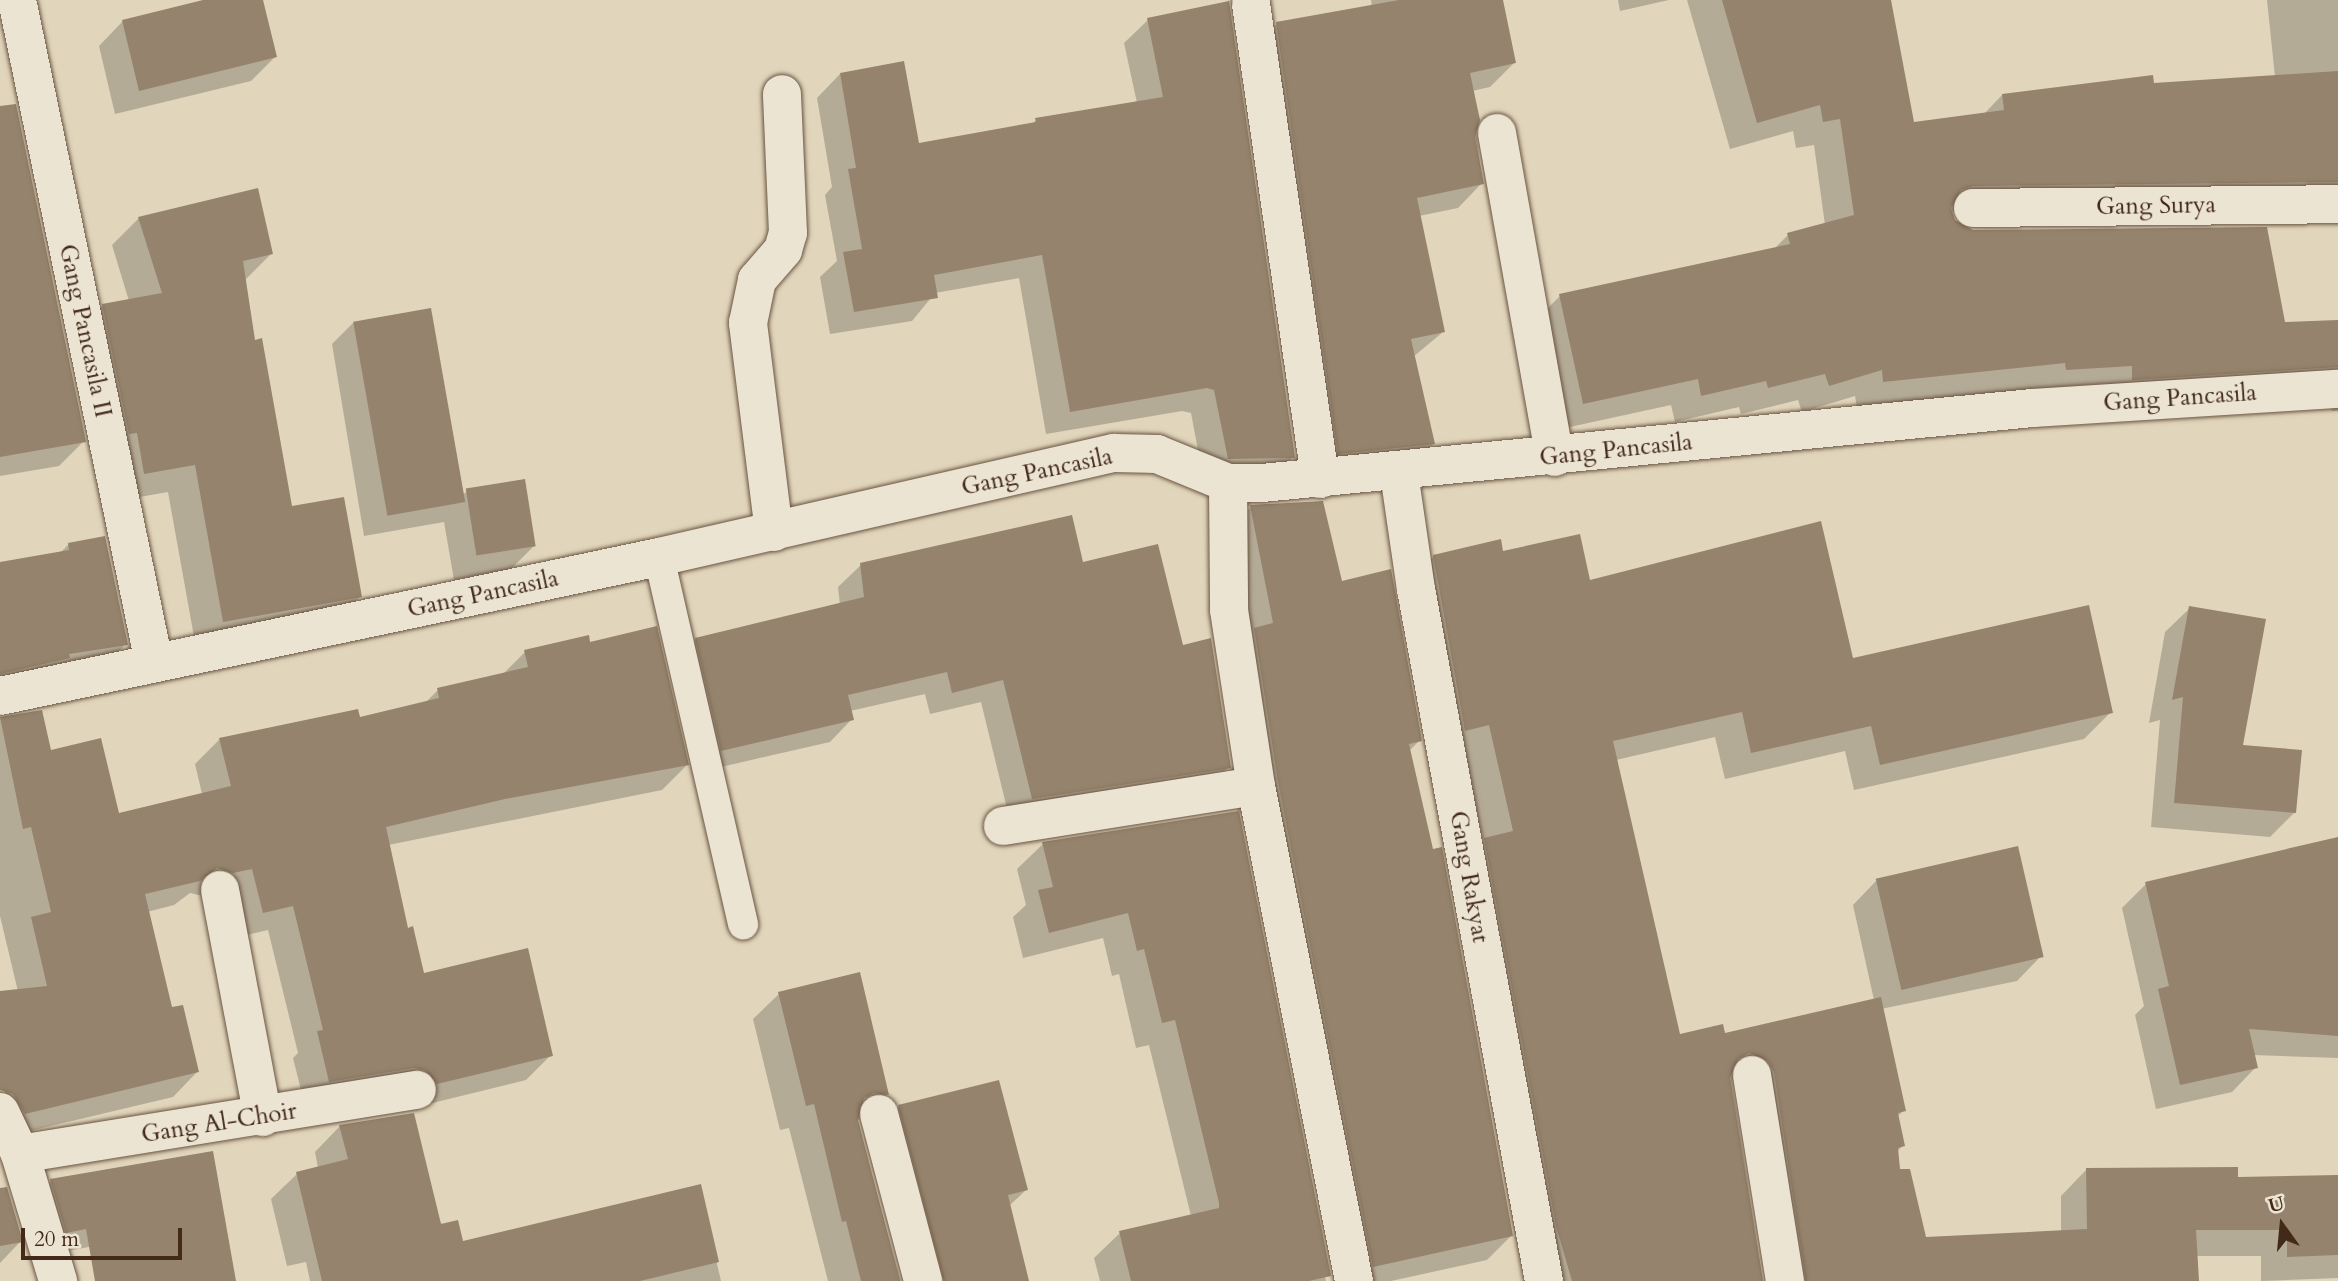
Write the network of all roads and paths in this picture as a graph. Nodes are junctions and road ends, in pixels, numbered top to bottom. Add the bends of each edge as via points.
1 (17, 0) edge
2 (1251, 4) dead end
3 (782, 94) dead end
4 (1497, 133) dead end
5 (2338, 204) edge
6 (1973, 208) dead end
7 (2338, 388) edge
8 (1555, 457) junction
9 (1399, 473) junction
10 (1320, 479) junction
11 (1228, 483) junction
12 (774, 531) junction
13 (659, 557) junction
14 (154, 663) junction
15 (0, 696) edge
16 (1256, 786) junction
17 (1003, 825) dead end
18 (220, 890) dead end
19 (743, 925) dead end
20 (1752, 1074) dead end
21 (417, 1090) dead end
22 (0, 1112) edge
23 (879, 1114) dead end
24 (263, 1117) junction
25 (20, 1154) junction
26 (58, 1281) edge
27 (923, 1281) edge
28 (1354, 1281) edge
29 (1544, 1281) edge
30 (1785, 1281) edge

1 - 14 street, Gang Pancasila II
2 - 10 street
3 - 12 street via 788,233 783,250 757,281 748,323
4 - 8 street
5 - 6 street, Gang Surya
7 - 8 street, Gang Pancasila via 2032,408
8 - 9 street, Gang Pancasila
9 - 10 street, Gang Pancasila
9 - 29 street, Gang Rakyat via 1416,589
10 - 11 street, Gang Pancasila
11 - 12 street, Gang Pancasila via 1157,454 1114,453
11 - 16 street via 1229,610
12 - 13 street, Gang Pancasila
13 - 14 street, Gang Pancasila
13 - 19 lane
14 - 15 street, Gang Pancasila
16 - 17 street
16 - 28 street
18 - 24 street
20 - 30 street
21 - 24 street, Gang Al-Choir
22 - 25 street
23 - 27 street
24 - 25 street, Gang Al-Choir
25 - 26 street

